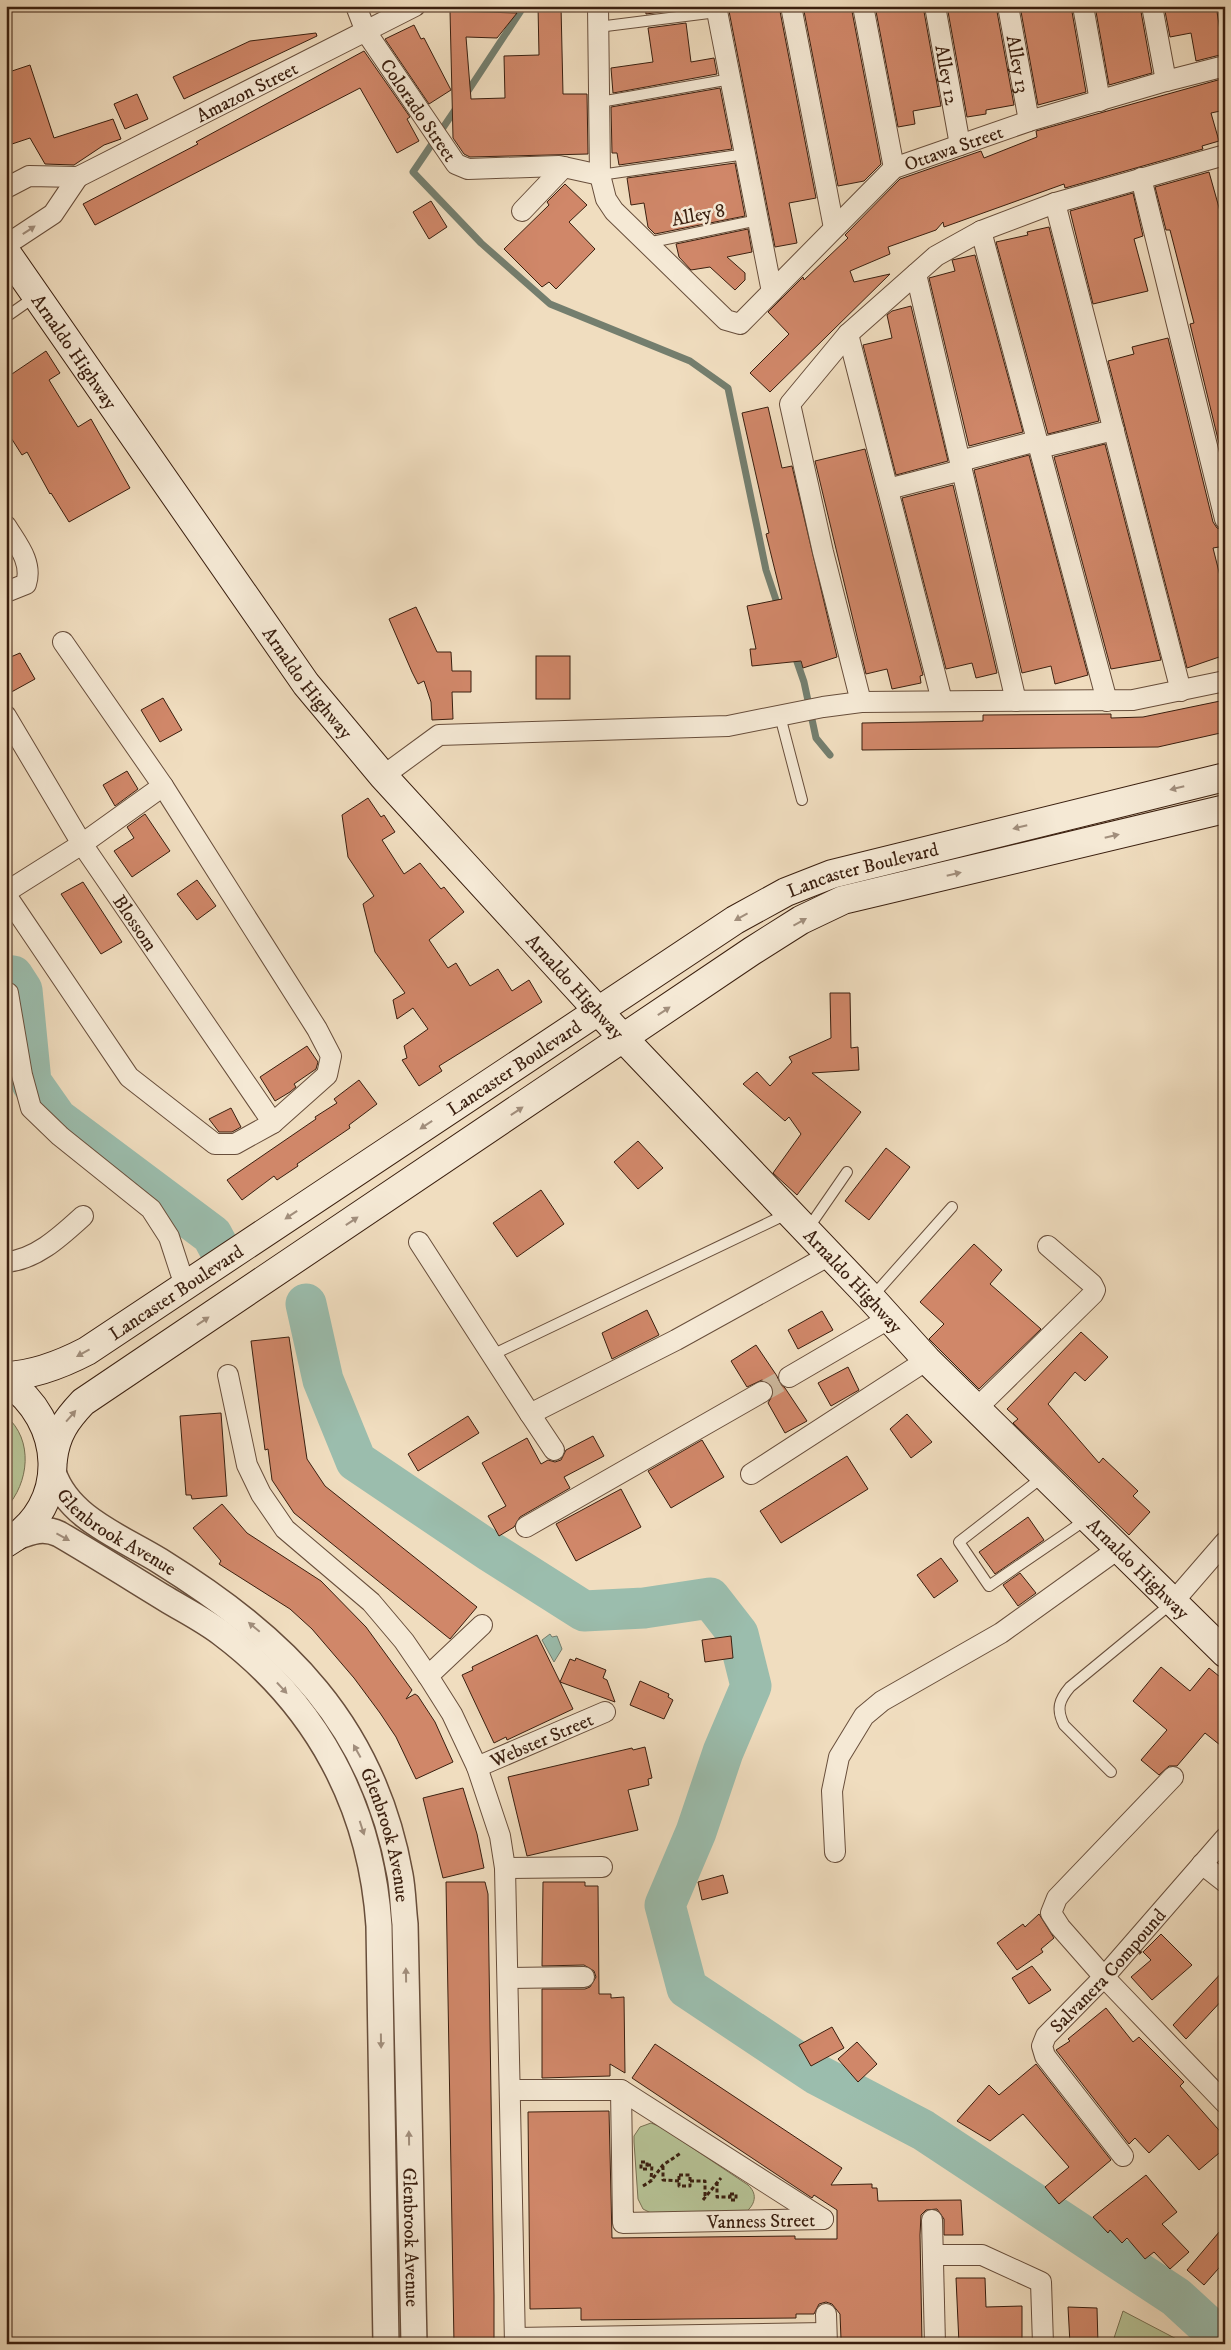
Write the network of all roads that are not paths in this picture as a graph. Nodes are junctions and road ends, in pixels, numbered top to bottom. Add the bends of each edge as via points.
1 (356, 6) edge
2 (415, 6) edge
3 (598, 6) edge
4 (791, 6) edge
5 (863, 6) edge
6 (935, 6) edge
7 (1008, 6) edge
8 (1083, 6) edge
9 (1152, 6) edge
10 (717, 9) edge
11 (598, 27) junction
12 (366, 32) junction
13 (1225, 66) edge
14 (731, 79) junction
15 (1166, 81) junction
16 (1100, 101) junction
17 (600, 102) junction
18 (1029, 121) junction
19 (960, 145) junction
20 (746, 154) junction
21 (1224, 160) edge
22 (564, 167) junction
23 (894, 168) junction
24 (600, 175) junction
25 (78, 177) junction
26 (1141, 178) junction
27 (6, 188) edge
28 (1055, 203) junction
29 (522, 211) dead end
30 (758, 220) junction
31 (834, 228) junction
32 (981, 230) junction
33 (645, 243) junction
34 (6, 245) edge
35 (6, 252) edge
36 (916, 274) junction
37 (772, 292) junction
38 (36, 295) junction
39 (6, 318) edge
40 (848, 334) junction
41 (1114, 430) junction
42 (1038, 445) junction
43 (961, 466) junction
44 (888, 489) junction
45 (1225, 518) edge
46 (6, 526) edge
47 (6, 592) edge
48 (62, 642) dead end
49 (1225, 680) edge
50 (1181, 691) junction
51 (942, 701) junction
52 (1016, 701) junction
53 (1107, 701) junction
54 (861, 702) junction
55 (6, 716) edge
56 (780, 716) junction
57 (383, 776) junction
58 (1225, 777) edge
59 (163, 786) junction
60 (802, 800) dead end
61 (1225, 809) edge
62 (82, 844) junction
63 (6, 894) edge
64 (8, 993) dead end
65 (598, 1010) junction
66 (624, 1039) junction
67 (273, 1124) junction
68 (847, 1172) dead end
69 (952, 1207) dead end
70 (83, 1216) dead end
71 (798, 1222) junction
72 (419, 1242) dead end
73 (1048, 1246) dead end
74 (830, 1255) junction
75 (6, 1262) edge
76 (185, 1286) junction
77 (871, 1298) junction
78 (890, 1318) junction
79 (492, 1356) junction
80 (927, 1360) junction
81 (228, 1375) dead end
82 (6, 1376) edge
83 (789, 1377) tunnel mouth
84 (6, 1380) edge
85 (762, 1392) tunnel mouth
86 (977, 1408) junction
87 (530, 1414) junction
88 (554, 1450) dead end
89 (53, 1466) junction
90 (751, 1474) dead end
91 (1045, 1475) junction
92 (1087, 1519) junction
93 (526, 1527) dead end
94 (12, 1540) edge
95 (1225, 1542) edge
96 (1118, 1549) junction
97 (1173, 1602) junction
98 (482, 1625) dead end
99 (1225, 1653) edge
100 (428, 1676) junction
101 (605, 1712) dead end
102 (477, 1767) junction
103 (1111, 1772) dead end
104 (1173, 1777) dead end
105 (1225, 1838) edge
106 (835, 1852) dead end
107 (1202, 1864) junction
108 (602, 1867) dead end
109 (505, 1868) junction
110 (1225, 1882) edge
111 (584, 1977) dead end
112 (1104, 1977) junction
113 (508, 1978) junction
114 (510, 2090) junction
115 (621, 2090) junction
116 (1225, 2103) edge
117 (1123, 2156) dead end
118 (932, 2220) dead end
119 (933, 2255) junction
120 (826, 2330) edge
121 (625, 2340) edge
122 (515, 2341) edge
123 (386, 2344) edge
124 (414, 2344) edge
125 (934, 2344) edge
126 (1043, 2344) edge

1 - 12 street, Colorado Street
2 - 12 street, Amazon Street
3 - 11 street
4 - 31 street
5 - 23 street
6 - 19 street, Alley 12
7 - 18 street, Alley 13
8 - 16 street
9 - 15 street
10 - 11 lane
10 - 14 street
11 - 17 street
12 - 22 street, Colorado Street via 456,164 468,170
12 - 25 street, Amazon Street
13 - 15 street, Ottawa Street
14 - 17 lane
14 - 20 street
15 - 16 street, Ottawa Street
16 - 18 street, Ottawa Street
17 - 24 street
18 - 19 street, Ottawa Street
19 - 23 street, Ottawa Street
20 - 24 lane
20 - 30 street
21 - 26 street
22 - 24 street, Colorado Street
22 - 29 street
23 - 31 street, Ottawa Street
24 - 33 street via 606,200
25 - 27 street, Amazon Street via 29,176
34 -> 25 street, Amazon Street via 53,214
26 - 28 street
26 - 45 street
28 - 32 street
28 - 41 street
30 - 33 lane, Alley 8
30 - 37 street
31 - 37 street, Ottawa Street
32 - 36 street via 936,256
32 - 42 street
33 - 37 street, Ottawa Street via 726,320 740,324
35 - 38 main road, Arnaldo Highway
36 - 40 street
36 - 43 street
38 - 39 lane
38 - 57 main road, Arnaldo Highway via 306,684
40 - 44 street
40 - 54 street via 790,404
41 - 42 street
41 - 50 street
42 - 43 street
42 - 53 street
43 - 44 street
43 - 52 street
44 - 51 street
46 - 47 street via 30,572 26,584
48 - 59 street
49 - 50 street
50 - 53 street
51 - 52 street
51 - 54 street
52 - 53 street
54 - 56 street
55 - 62 street, Blossom
56 - 57 street via 728,726 439,735
56 - 60 lane
57 - 65 main road, Arnaldo Highway
58 -> 65 main road, Lancaster Boulevard via 832,874 786,892 735,920
59 - 62 street
59 - 67 street via 331,1056 327,1076
66 -> 61 main road, Lancaster Boulevard via 801,920 844,900
62 - 63 street
62 - 67 street, Blossom
63 - 67 street via 129,1077 215,1144 235,1144
64 - 76 street via 31,1108 60,1136 151,1208 169,1237
65 - 66 main road, Arnaldo Highway
65 -> 76 main road, Lancaster Boulevard
66 - 71 main road, Arnaldo Highway
89 -> 66 main road, Lancaster Boulevard via 60,1429 83,1402
68 - 71 lane
69 - 77 lane
70 - 75 street via 52,1244
71 - 74 main road, Arnaldo Highway
71 - 79 lane
72 - 79 street
73 - 86 street via 1095,1290
74 - 77 main road, Arnaldo Highway
74 - 87 street via 676,1340
76 -> 82 main road, Lancaster Boulevard via 72,1359 22,1375
77 - 78 main road, Arnaldo Highway
78 - 80 main road, Arnaldo Highway
78 - 83 street
79 - 87 street
80 - 86 main road, Arnaldo Highway
80 - 90 street
81 - 100 street via 247,1465 261,1494 286,1529 371,1602
84 - 89 main road via 38,1410 49,1434
85 - 93 street
86 - 91 main road, Arnaldo Highway
87 - 88 street
89 - 94 main road, Lancaster Boulevard via 46,1496 34,1518
124 -> 89 street, Glenbrook Avenue via 405,1924 400,1876 380,1798 360,1754 296,1665 201,1586 80,1513 58,1487
91 - 92 main road, Arnaldo Highway
91 - 92 lane via 959,1542 989,1586
92 - 96 main road, Arnaldo Highway
94 -> 123 street, Glenbrook Avenue via 40,1530 59,1534 220,1632 268,1673 300,1709 352,1798 373,1873 379,1926
95 - 97 street
96 - 97 main road, Arnaldo Highway
96 - 106 street via 1001,1633 882,1702 864,1716 839,1757 832,1791
97 - 99 main road, Arnaldo Highway
97 - 103 lane via 1070,1687 1059,1702 1064,1726
98 - 100 street
100 - 102 street via 452,1714
101 - 102 street, Webster Street
102 - 109 street via 500,1836
104 - 112 street via 1057,1898 1051,1913
105 - 107 street, Salvanera Compound
107 - 110 street
107 - 112 street, Salvanera Compound
108 - 109 street
109 - 113 street
111 - 113 street
112 - 116 street
112 - 117 street, Salvanera Compound via 1046,2036 1042,2046 1045,2056
113 - 114 street
114 - 115 street
114 - 122 street
115 - 115 street, Vanness Street via 734,2162 823,2219 623,2223
118 - 119 street
119 - 125 street
119 - 126 street via 982,2256 1041,2282
120 - 121 street
121 - 122 street

